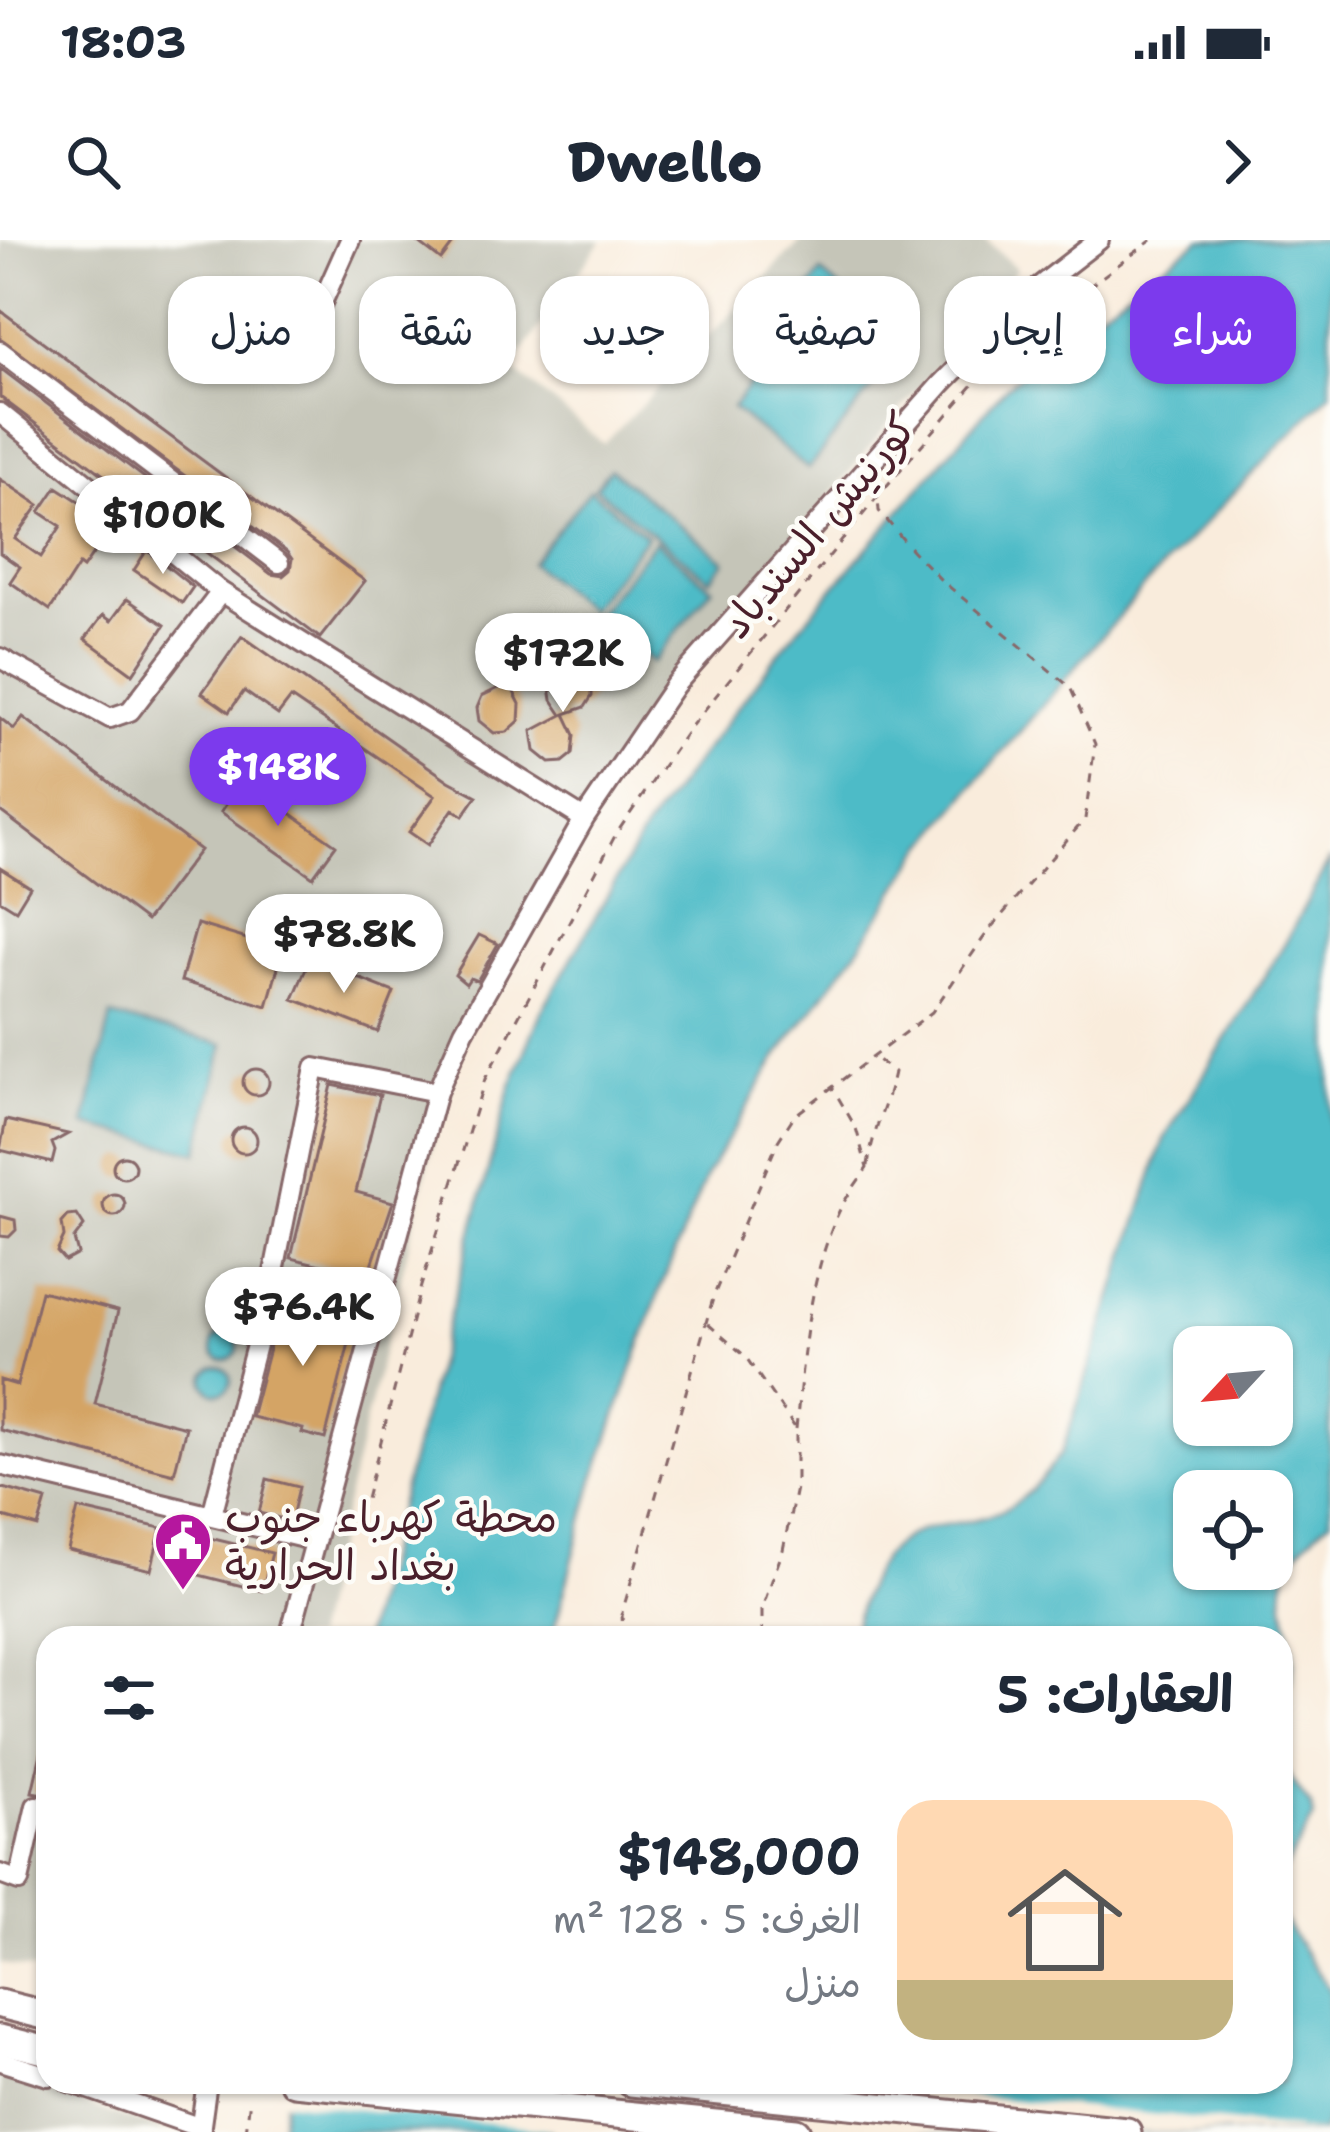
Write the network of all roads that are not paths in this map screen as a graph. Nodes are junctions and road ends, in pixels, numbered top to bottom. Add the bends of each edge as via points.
1 (350, 240) edge
2 (1099, 240) edge
3 (334, 276) edge
4 (0, 351) edge
5 (0, 413) edge
6 (278, 563) dead end
7 (221, 592) junction
8 (0, 658) edge
9 (584, 819) junction
10 (437, 1092) junction
11 (271, 1287) junction
12 (376, 1310) junction
13 (0, 1465) edge
14 (212, 1515) junction
15 (314, 1535) junction
16 (292, 1626) edge
17 (36, 1806) edge
18 (0, 1874) edge
19 (0, 2004) edge
20 (36, 2013) edge
21 (0, 2038) edge
22 (36, 2048) edge
23 (0, 2061) edge
24 (36, 2072) edge
25 (101, 2094) edge
26 (205, 2094) edge
27 (414, 2094) edge
28 (750, 2094) edge
29 (201, 2131) edge
30 (796, 2132) edge
31 (1127, 2132) edge

1 - 3 street
2 - 9 street via 1032,292 875,458 675,685
4 - 6 street
5 - 7 street
7 - 8 street via 130,711 110,718
7 - 9 street
9 - 10 street
10 - 11 street via 315,1068
10 - 12 street
11 - 12 street
11 - 14 street
12 - 15 street
13 - 14 street
14 - 15 street
15 - 16 street
17 - 18 street via 19,1881
19 - 20 highway
21 - 22 highway
23 - 24 street
25 - 29 street
26 - 29 street
27 - 30 highway
28 - 31 highway

